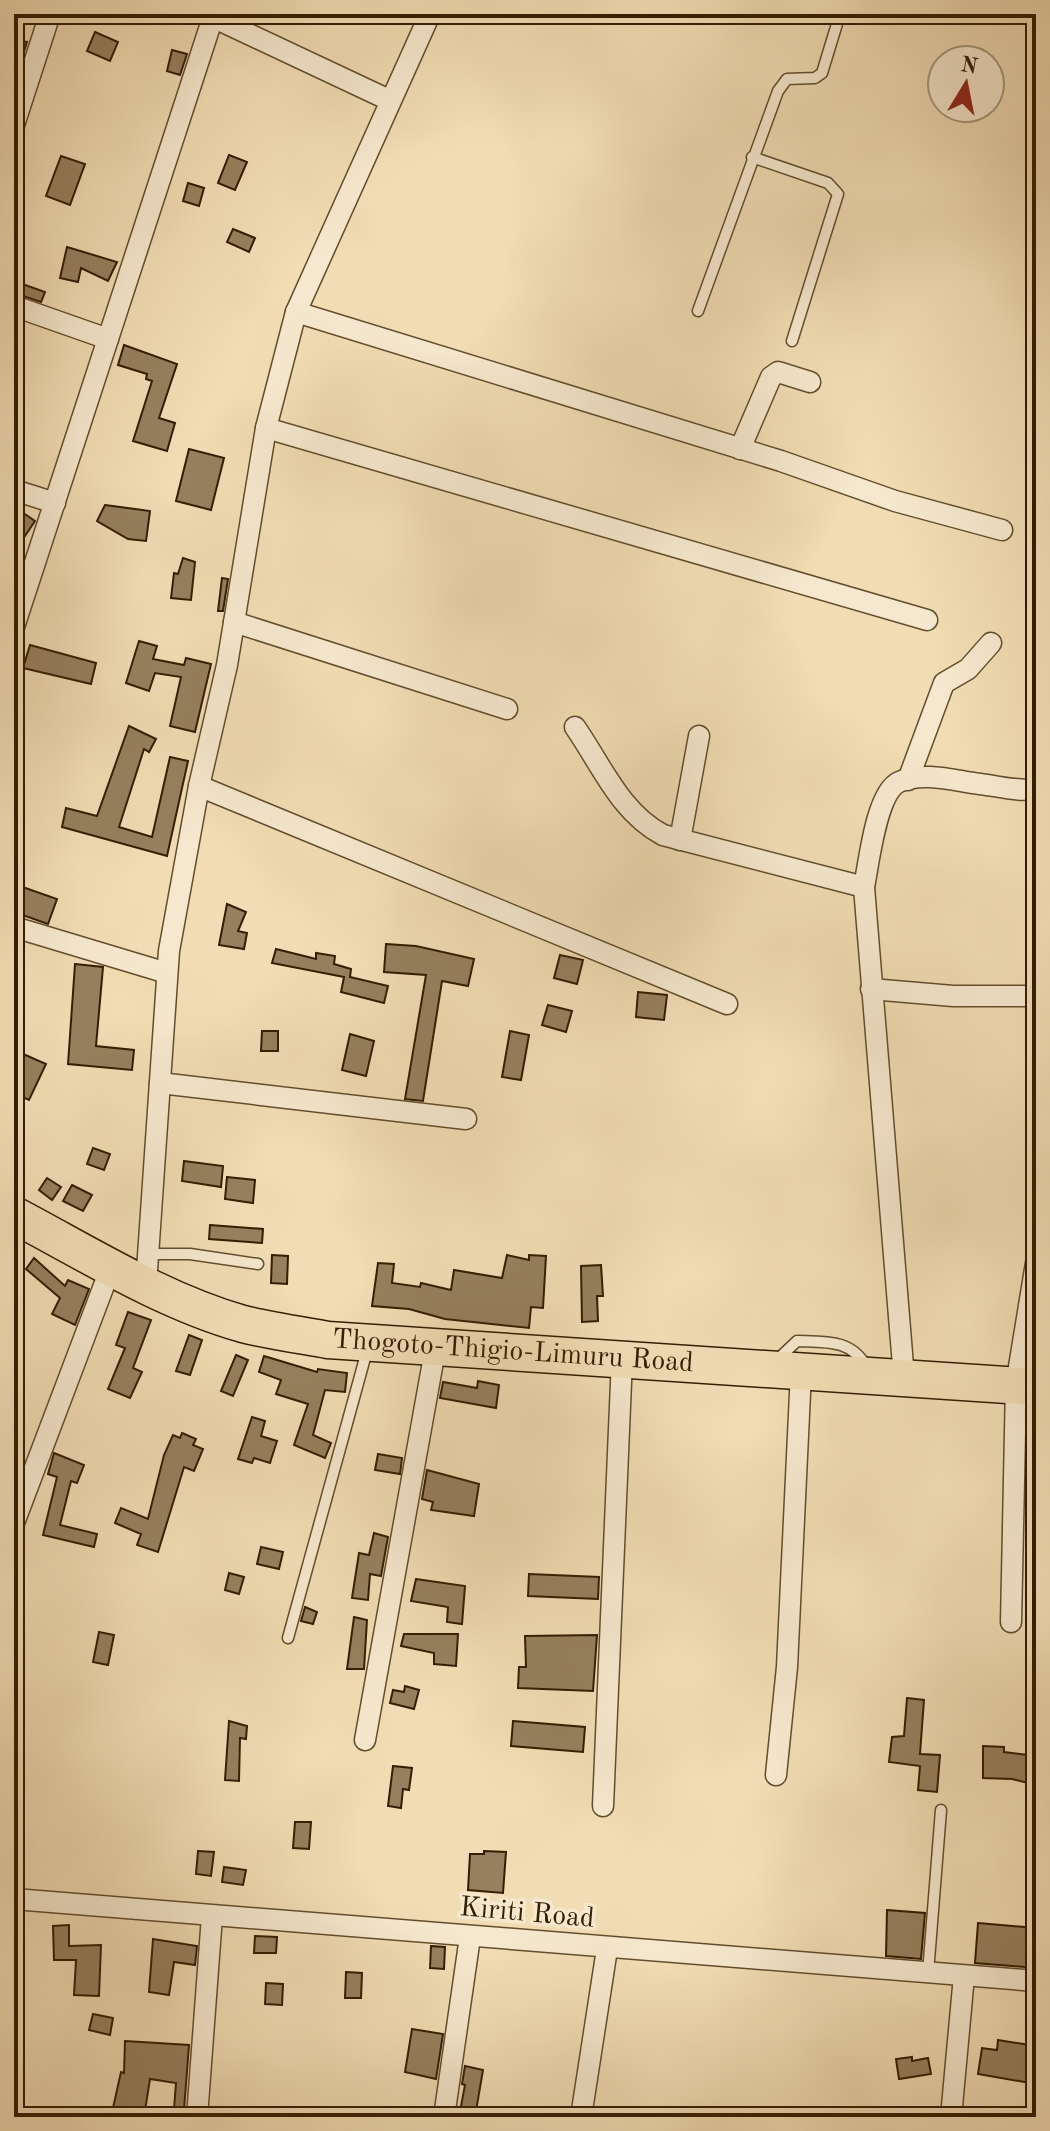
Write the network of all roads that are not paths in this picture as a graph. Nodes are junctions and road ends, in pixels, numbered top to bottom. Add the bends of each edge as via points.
1 (50, 14) edge
2 (430, 14) edge
3 (840, 14) edge
4 (211, 15) edge
5 (389, 100) junction
6 (14, 125) edge
7 (752, 157) junction
8 (14, 306) edge
9 (698, 311) dead end
10 (296, 312) junction
11 (108, 339) junction
12 (792, 341) dead end
13 (810, 382) dead end
14 (266, 428) junction
15 (740, 449) junction
16 (14, 490) edge
17 (55, 503) junction
18 (1002, 530) dead end
19 (927, 620) dead end
20 (234, 622) junction
21 (14, 627) edge
22 (991, 643) dead end
23 (507, 709) dead end
24 (575, 727) dead end
25 (699, 736) dead end
26 (908, 780) junction
27 (199, 786) junction
28 (1036, 789) edge
29 (680, 840) junction
30 (864, 887) junction
31 (14, 927) edge
32 (167, 973) junction
33 (871, 989) junction
34 (1028, 996) dead end
35 (727, 1004) dead end
36 (160, 1083) junction
37 (466, 1119) dead end
38 (14, 1215) edge
39 (1036, 1263) edge
40 (258, 1264) dead end
41 (111, 1267) junction
42 (147, 1270) junction
43 (369, 1343) junction
44 (436, 1345) junction
45 (622, 1359) junction
46 (786, 1371) junction
47 (887, 1377) junction
48 (1026, 1386) edge
49 (14, 1523) edge
50 (1011, 1622) dead end
51 (288, 1638) dead end
52 (365, 1740) dead end
53 (776, 1775) dead end
54 (603, 1806) dead end
55 (941, 1810) dead end
56 (14, 1899) edge
57 (212, 1916) junction
58 (470, 1937) junction
59 (607, 1949) junction
60 (928, 1973) junction
61 (964, 1976) junction
62 (1036, 1981) edge
63 (197, 2117) edge
64 (444, 2117) edge
65 (581, 2117) edge
66 (951, 2117) edge

1 - 6 street
2 - 5 street
3 - 7 lane via 822,73 787,79
4 - 5 street
4 - 11 street
5 - 10 street
7 - 9 lane
7 - 12 lane via 828,183 838,194
8 - 11 street
10 - 14 street
10 - 15 street
11 - 17 street
13 - 15 street via 778,372 771,377
14 - 19 street
14 - 20 street
15 - 18 street
16 - 17 street
17 - 21 street
20 - 23 street
20 - 27 street
22 - 26 street via 968,669 944,683
24 - 29 street via 626,808 642,824
25 - 29 street
26 - 28 street via 928,777
26 - 30 street via 889,790 885,799
27 - 32 street
27 - 35 street
29 - 30 street
30 - 33 street
31 - 32 street
32 - 36 street
33 - 34 street
33 - 47 street
36 - 37 street
36 - 42 street
38 - 41 highway, Thogoto-Thigio-Limuru Road
39 - 48 street
40 - 42 lane via 190,1254
41 - 42 highway, Thogoto-Thigio-Limuru Road
41 - 49 street
42 - 43 highway, Thogoto-Thigio-Limuru Road via 242,1323
43 - 44 highway, Thogoto-Thigio-Limuru Road
43 - 51 lane
44 - 45 highway, Thogoto-Thigio-Limuru Road
44 - 52 street
45 - 46 highway, Thogoto-Thigio-Limuru Road
45 - 54 street
46 - 47 highway, Thogoto-Thigio-Limuru Road
46 - 53 street via 787,1667
47 - 48 highway, Thogoto-Thigio-Limuru Road
48 - 50 street
55 - 60 lane
56 - 57 street, Kiriti Road
57 - 58 street, Kiriti Road
57 - 63 street
58 - 59 street, Kiriti Road
58 - 64 street
59 - 60 street, Kiriti Road
59 - 65 street
60 - 61 street, Kiriti Road
61 - 62 street, Kiriti Road
61 - 66 street

